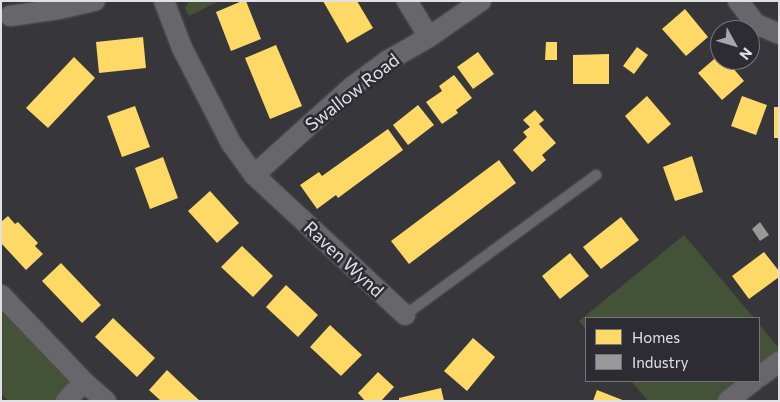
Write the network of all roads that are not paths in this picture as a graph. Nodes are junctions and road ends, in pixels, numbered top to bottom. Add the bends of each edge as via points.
1 (95, 1) edge
2 (164, 1) edge
3 (407, 1) edge
4 (481, 1) edge
5 (738, 1) edge
6 (10, 16) dead end
7 (779, 34) edge
8 (429, 36) junction
9 (254, 175) junction
10 (596, 175) dead end
11 (1, 295) edge
12 (405, 315) joint
13 (779, 362) edge
14 (760, 376) edge
15 (84, 382) junction
16 (753, 382) edge
17 (66, 401) edge
18 (106, 401) edge
19 (728, 401) edge

1 - 6 street
2 - 9 street, Raven Wynd via 182,48 231,144
3 - 8 street
4 - 8 street, Swallow Road
5 - 7 street via 756,24
8 - 9 street, Swallow Road via 353,86
9 - 12 street, Raven Wynd
10 - 12 lane, Raven Wynd
11 - 15 street
13 - 14 street
15 - 17 street
15 - 18 street
16 - 19 street

